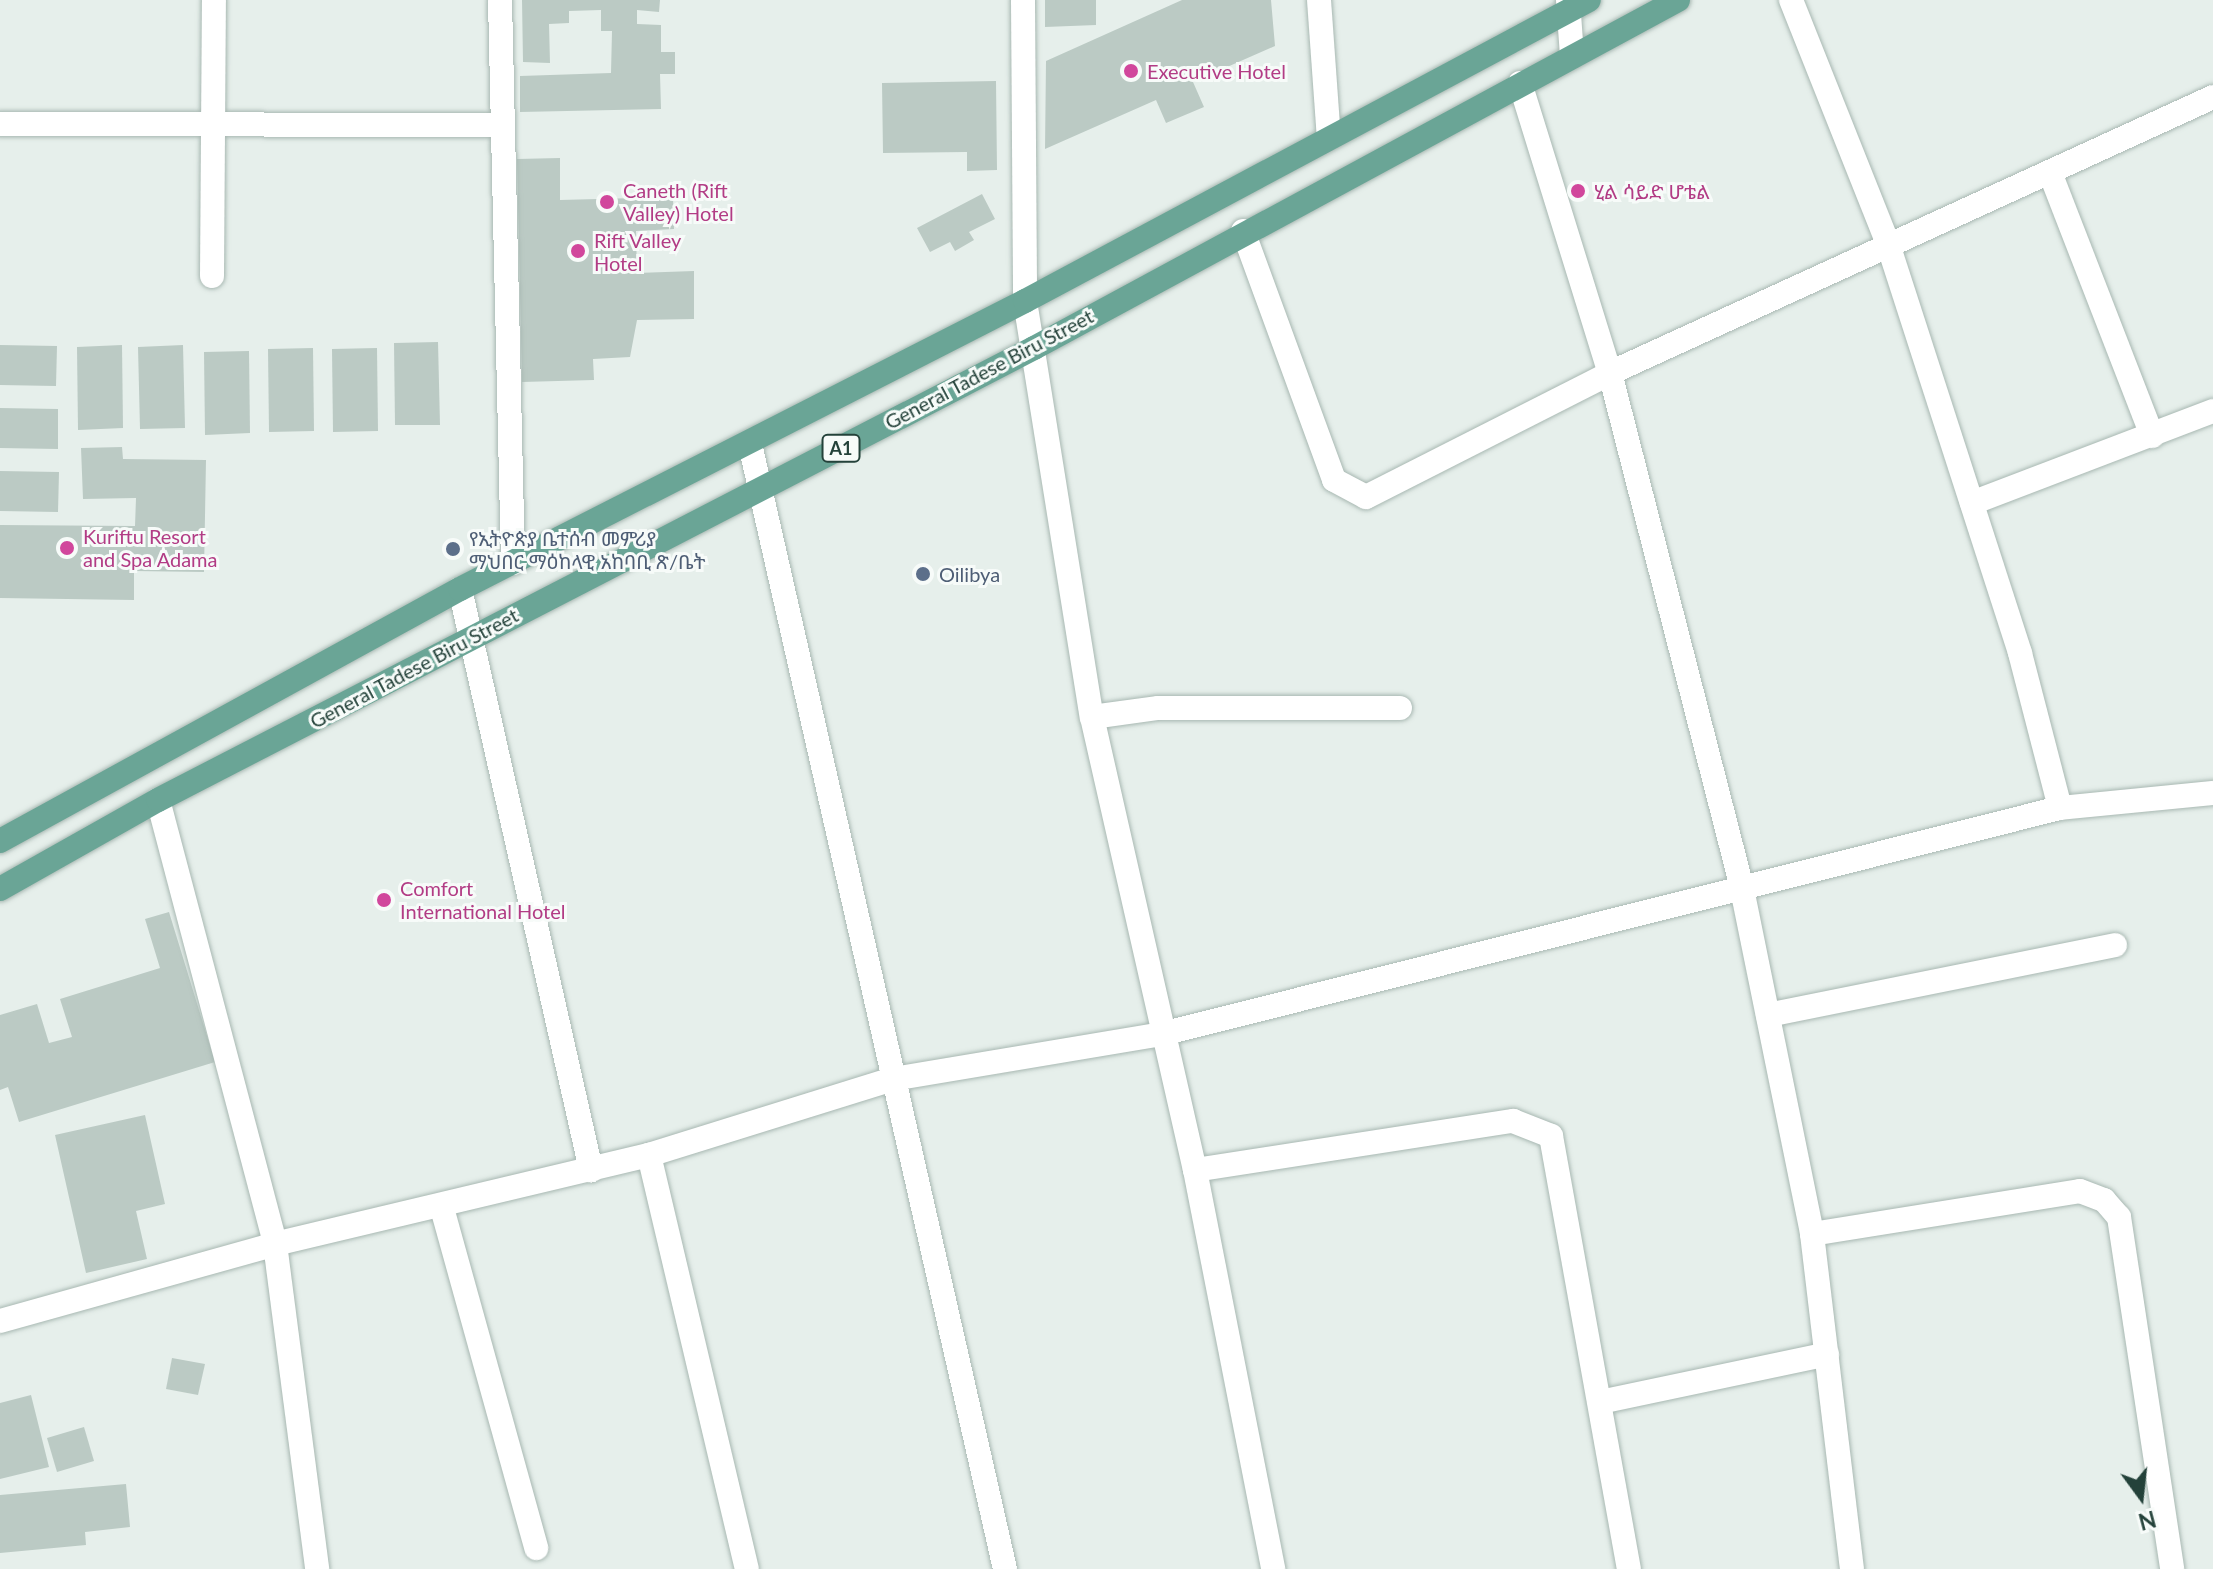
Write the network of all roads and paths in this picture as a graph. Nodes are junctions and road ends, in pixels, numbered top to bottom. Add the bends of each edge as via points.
1 (214, 0) edge
2 (500, 0) edge
3 (1023, 0) edge
4 (1319, 0) edge
5 (1678, 0) edge
6 (1791, 0) edge
7 (1575, 4) edge
8 (1572, 56) junction
9 (1520, 83) junction
10 (2213, 97) edge
11 (0, 124) edge
12 (502, 125) junction
13 (213, 128) junction
14 (1329, 138) junction
15 (2051, 175) junction
16 (1243, 231) junction
17 (1888, 244) junction
18 (212, 276) dead end
19 (1025, 301) junction
20 (1034, 348) junction
21 (1610, 373) junction
22 (2213, 411) edge
23 (2152, 436) junction
24 (750, 444) junction
25 (757, 491) junction
26 (1972, 503) junction
27 (513, 563) junction
28 (460, 589) junction
29 (475, 636) junction
30 (1400, 708) dead end
31 (1092, 717) junction
32 (2213, 793) edge
33 (158, 800) junction
34 (2060, 808) junction
35 (0, 841) edge
36 (1741, 884) junction
37 (0, 889) edge
38 (2115, 945) dead end
39 (1768, 1015) junction
40 (1162, 1034) junction
41 (893, 1079) junction
42 (649, 1155) junction
43 (591, 1170) junction
44 (1195, 1170) junction
45 (442, 1208) junction
46 (1812, 1234) junction
47 (275, 1244) junction
48 (0, 1321) edge
49 (1827, 1354) junction
50 (1600, 1402) junction
51 (536, 1548) dead end
52 (317, 1569) edge
53 (747, 1569) edge
54 (1005, 1569) edge
55 (1273, 1569) edge
56 (1629, 1569) edge
57 (1852, 1569) edge
58 (2172, 1569) edge

1 - 13 street
2 - 12 street
3 - 19 street
4 - 14 street
5 - 8 main road, General Tadese Biru Street / A1
6 - 17 street
7 - 8 street
7 - 14 main road, A1
8 - 9 main road, General Tadese Biru Street / A1
9 - 16 main road, General Tadese Biru Street / A1
9 - 21 street
10 - 15 street
11 - 13 street
12 - 13 street
12 - 27 street
13 - 18 street
14 - 19 main road, A1
15 - 17 street
15 - 23 street
16 - 20 main road, General Tadese Biru Street / A1
16 - 21 street via 1334,480 1351,493 1366,497
17 - 21 street
17 - 26 street
19 - 20 street
19 - 24 main road, A1
20 - 25 main road, General Tadese Biru Street / A1
20 - 31 street
21 - 36 street
22 - 23 street
23 - 26 street
24 - 25 street
24 - 27 main road, A1
25 - 29 main road, General Tadese Biru Street / A1
25 - 41 street
26 - 34 street
27 - 28 main road, A1
28 - 29 street
28 - 35 main road, A1
29 - 33 main road, General Tadese Biru Street / A1
29 - 43 street
30 - 31 street via 1158,708
31 - 40 street
32 - 34 street
33 - 37 main road, General Tadese Biru Street / A1
33 - 47 street
34 - 36 street
36 - 39 street
36 - 40 street
38 - 39 street
39 - 46 street
40 - 41 street
40 - 44 street
41 - 42 street
41 - 54 street
42 - 43 street
42 - 53 street
43 - 45 street
44 - 50 street via 1531,1123 1551,1136 1559,1157
44 - 55 street
45 - 47 street
45 - 51 street
46 - 49 street
46 - 58 street via 2080,1191 2104,1200 2119,1217
47 - 48 street
47 - 52 street
49 - 50 street
49 - 57 street
50 - 56 street

